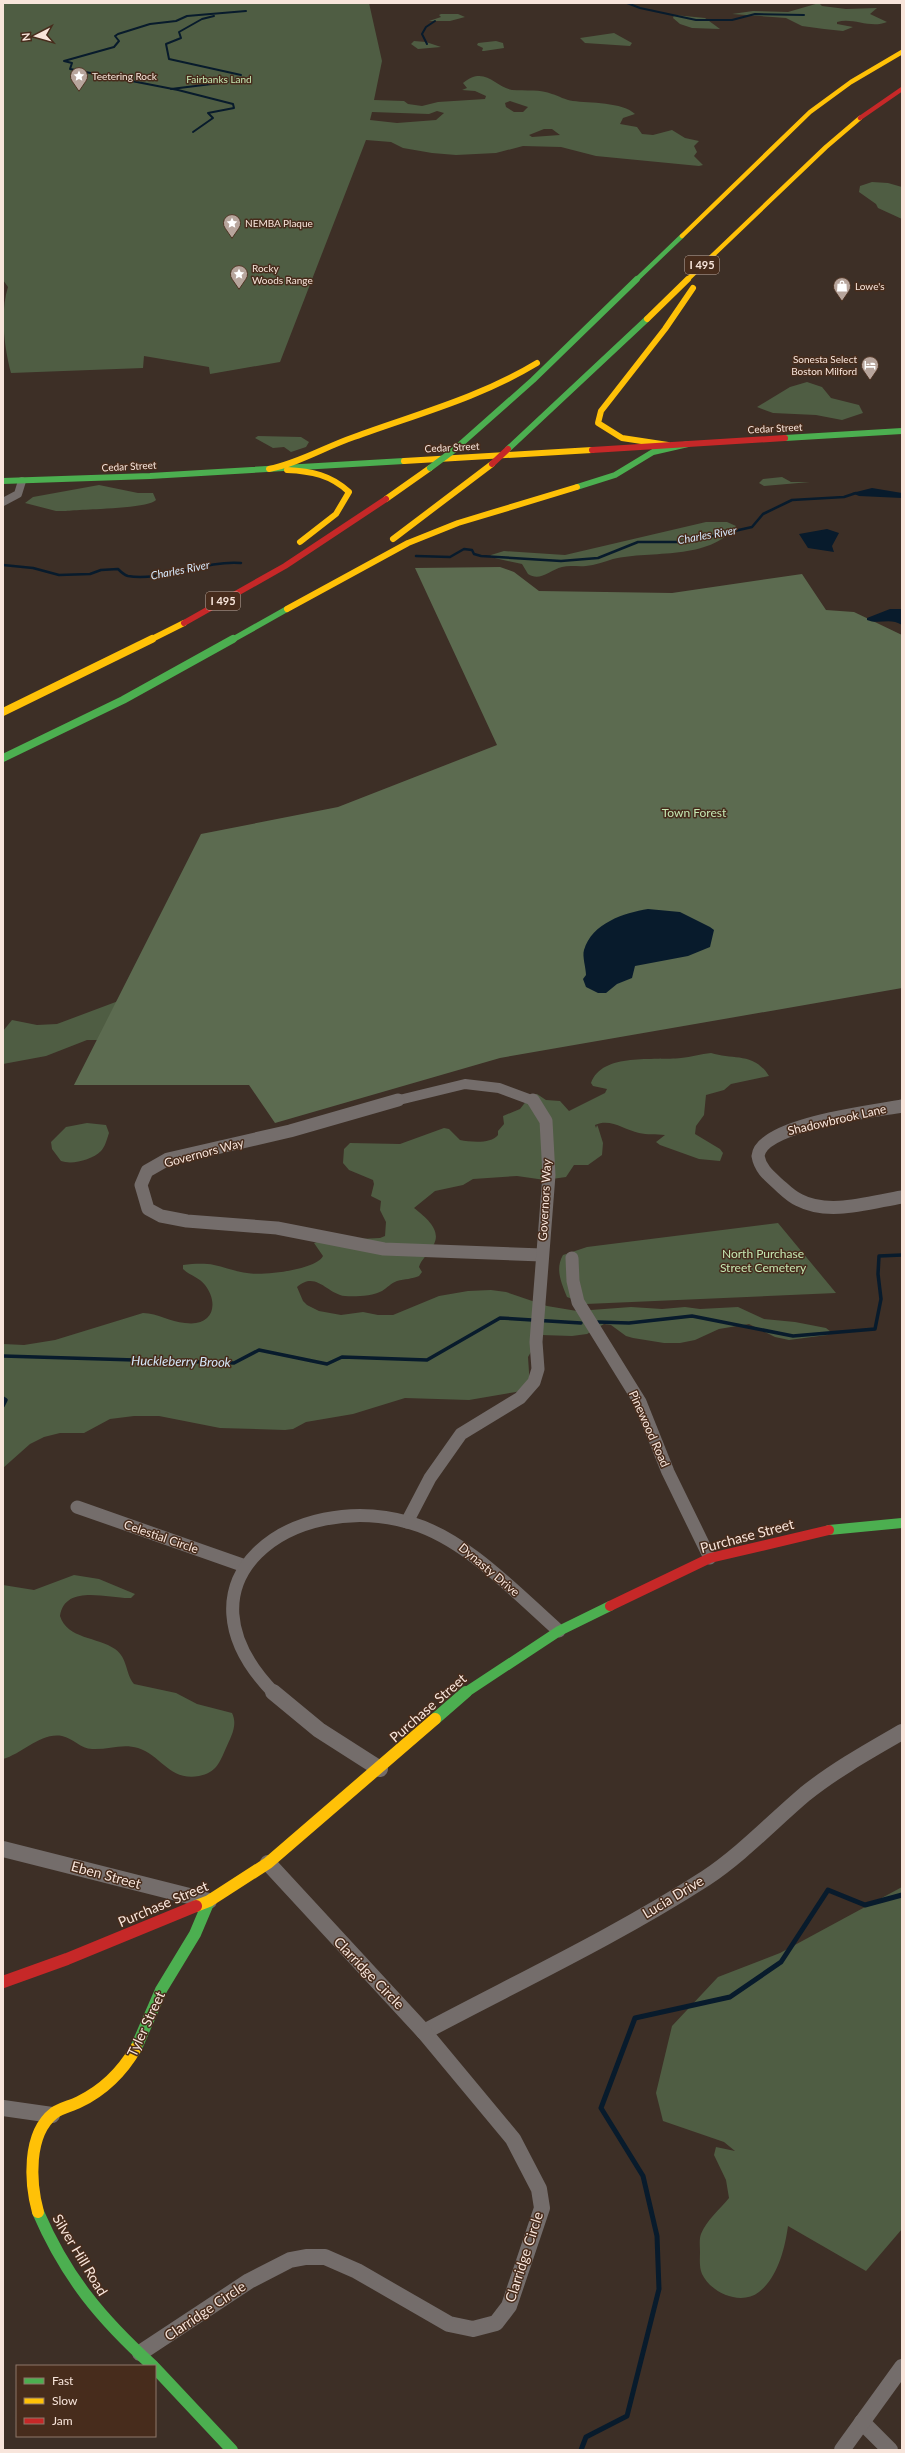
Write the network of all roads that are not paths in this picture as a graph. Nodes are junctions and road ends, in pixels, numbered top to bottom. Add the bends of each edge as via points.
1 (902, 52) edge
2 (902, 89) edge
3 (732, 236) junction
4 (590, 326) junction
5 (598, 423) junction
6 (902, 431) edge
7 (600, 441) junction
8 (688, 444) junction
9 (336, 445) junction
10 (668, 445) junction
11 (619, 448) junction
12 (348, 464) junction
13 (330, 466) junction
14 (270, 469) junction
15 (606, 478) junction
16 (3, 481) edge
17 (22, 481) junction
18 (349, 492) junction
19 (3, 502) edge
20 (212, 607) junction
21 (276, 614) junction
22 (3, 712) edge
23 (3, 758) edge
24 (902, 1106) edge
25 (902, 1197) edge
26 (542, 1255) junction
27 (572, 1258) dead end
28 (77, 1507) dead end
29 (407, 1522) junction
30 (902, 1522) edge
31 (710, 1558) junction
32 (245, 1566) junction
33 (558, 1631) junction
34 (902, 1732) edge
35 (380, 1769) junction
36 (3, 1849) edge
37 (268, 1862) junction
38 (209, 1902) junction
39 (3, 1982) edge
40 (424, 2032) junction
41 (3, 2108) edge
42 (52, 2115) junction
43 (140, 2353) junction
44 (152, 2365) edge
45 (902, 2367) edge
46 (156, 2369) edge
47 (862, 2422) junction
48 (232, 2450) edge
49 (842, 2450) edge
50 (890, 2450) edge

1 - 4 main road, I 495 via 852,82 810,112
2 - 3 main road, I 495 via 846,129
3 - 5 main road via 691,290 666,329 601,411
3 - 21 main road, I 495, bridge via 547,415 492,464 402,533
4 - 9 main road via 534,365 490,391
4 - 20 main road, I 495, bridge via 504,407 430,468 284,567
5 - 7 main road
5 - 10 main road via 607,433 620,439
6 - 8 main road, Cedar Street
7 - 11 main road, Cedar Street
7 - 12 main road, Cedar Street
8 - 10 main road, Cedar Street
8 - 15 main road via 653,452 625,470
9 - 13 main road via 328,455
9 - 14 main road via 299,463
10 - 11 main road, Cedar Street
11 - 15 main road via 624,463
12 - 13 main road, Cedar Street
12 - 18 main road
13 - 14 main road, Cedar Street
14 - 17 main road, Cedar Street
14 - 18 main road via 324,474 338,480
15 - 21 main road via 428,534 381,556
16 - 17 main road, Cedar Street
17 - 19 street via 18,494
18 - 20 main road via 336,513 290,551
20 - 22 main road, I 495
21 - 23 main road, I 495 via 123,700
24 - 25 street, Shadowbrook Lane via 783,1133 763,1144 758,1156 765,1171 792,1196 811,1205 832,1206
26 - 26 street, Governors Way via 548,1175 546,1121 533,1100 499,1088 465,1084 433,1090 290,1131 168,1159 147,1171 140,1185 148,1209 161,1216 187,1221 277,1228 384,1249
26 - 29 street, Governors Way via 536,1342 538,1369 534,1382 520,1398 461,1434 430,1478
27 - 31 street, Pinewood Road via 573,1281 578,1302 640,1402 668,1472
28 - 32 street, Celestial Circle
29 - 32 street, Dynasty Drive via 362,1514 335,1515 310,1521 284,1532 256,1551
29 - 33 street, Dynasty Drive via 463,1546
30 - 31 main road, Purchase Street via 828,1530
31 - 33 main road, Purchase Street
32 - 35 street, Dynasty Drive via 232,1598 231,1621 239,1643 258,1673 282,1703
33 - 35 main road, Purchase Street via 474,1685
34 - 40 street, Lucia Drive via 858,1757 806,1794 754,1840 700,1881 651,1912
35 - 37 main road, Purchase Street
36 - 38 street, Eben Street
37 - 38 main road, Purchase Street
37 - 40 street, Clarridge Circle
38 - 39 main road, Purchase Street
38 - 42 main road, Tyler Street via 195,1934 161,1990 144,2034 128,2063 98,2093
40 - 43 street, Clarridge Circle via 513,2139 539,2188 542,2208 509,2306 496,2323 473,2329 449,2324 357,2271 325,2257 306,2257 290,2260 249,2281
41 - 42 street
42 - 43 main road, Silver Hill Road via 40,2133 33,2160 37,2208 44,2227 83,2292 110,2327
43 - 44 main road, Silver Hill Road
45 - 47 street
46 - 48 main road
47 - 49 street
47 - 50 street

